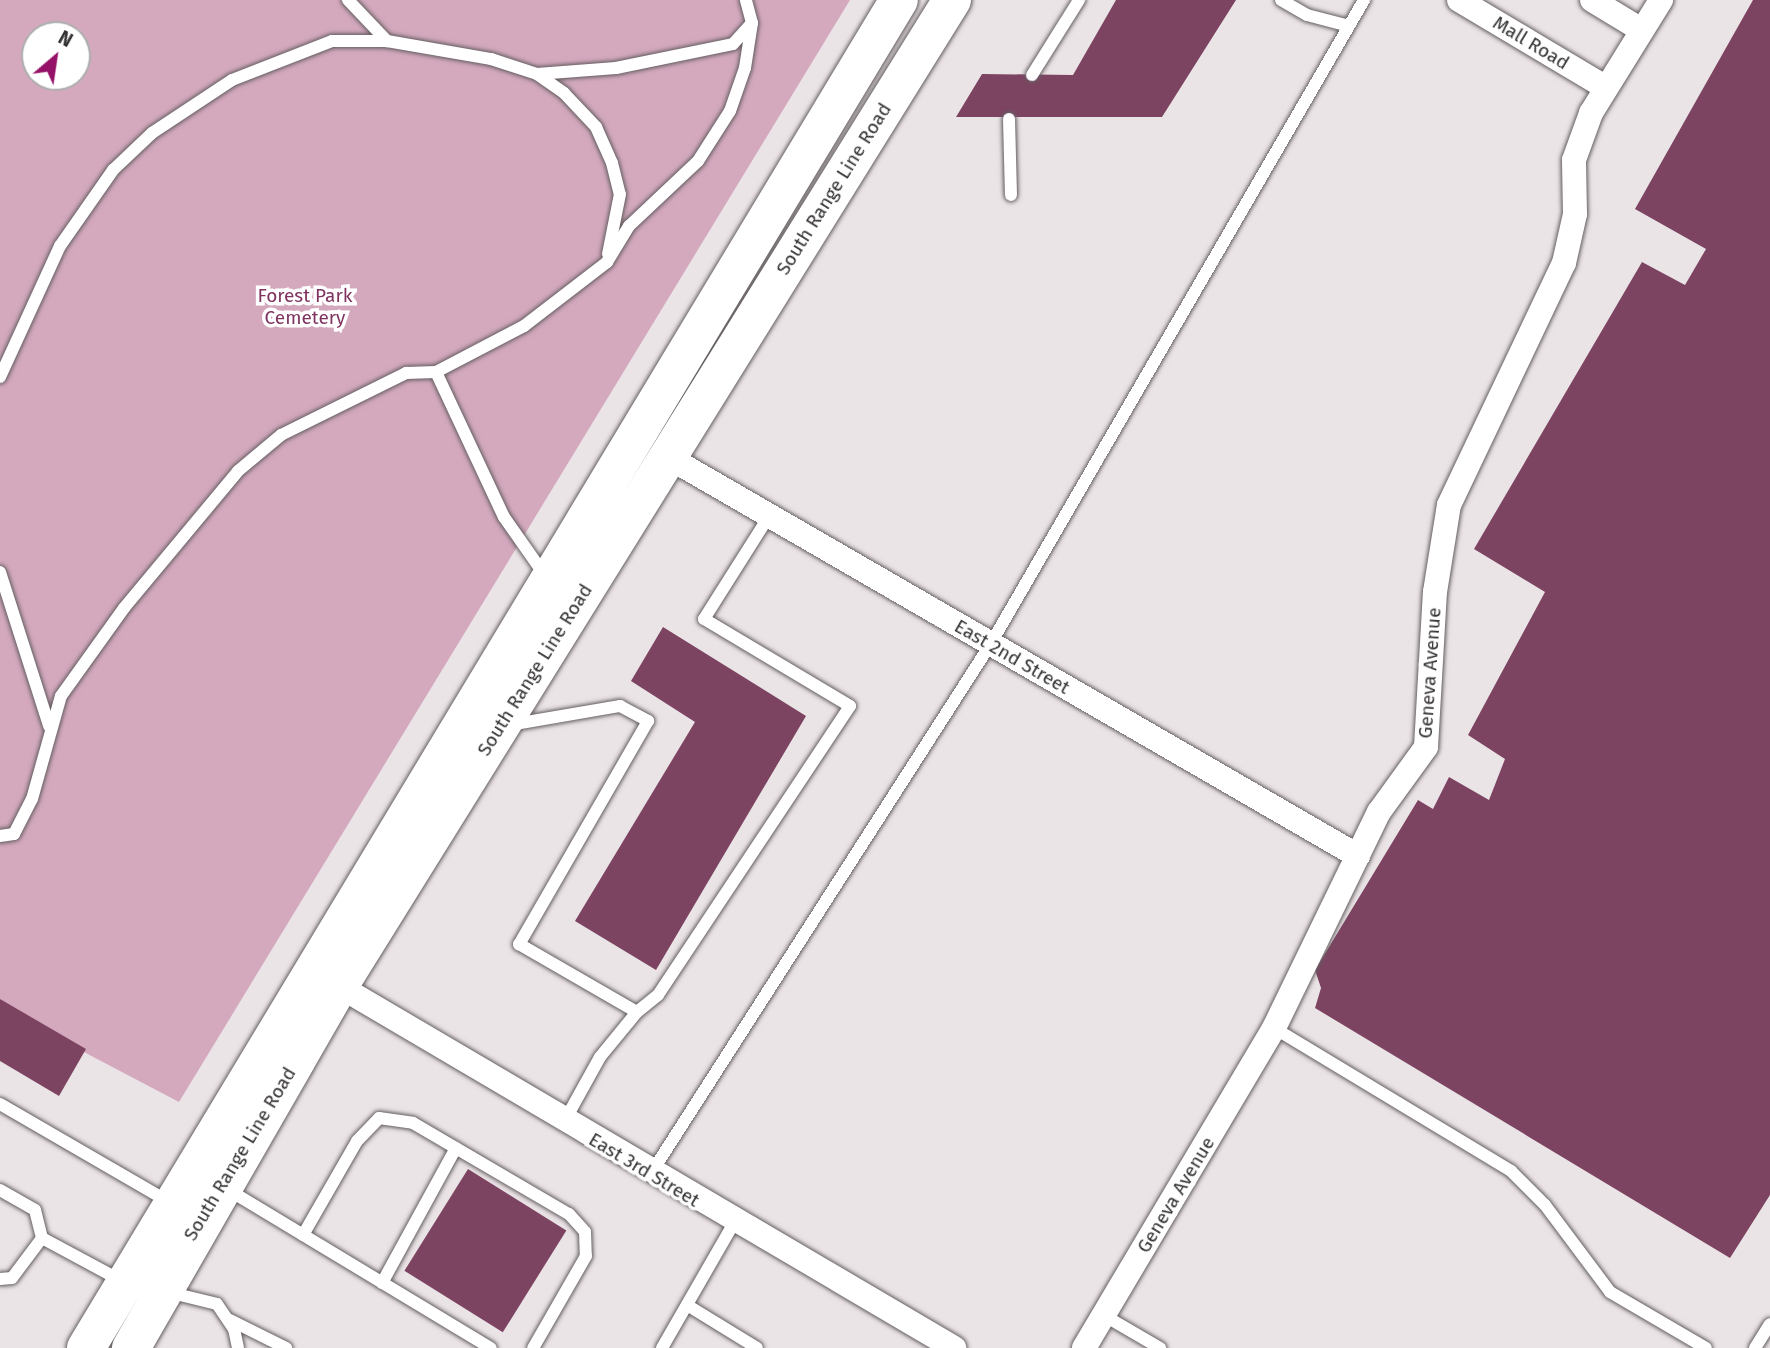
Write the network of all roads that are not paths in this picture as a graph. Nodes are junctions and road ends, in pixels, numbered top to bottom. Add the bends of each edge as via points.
1 (348, 0) edge
2 (746, 0) edge
3 (899, 0) edge
4 (952, 0) edge
5 (1079, 0) edge
6 (1282, 0) edge
7 (1364, 0) edge
8 (1459, 0) edge
9 (1592, 0) edge
10 (1661, 0) edge
11 (752, 23) junction
12 (1349, 26) junction
13 (1638, 28) junction
14 (387, 41) junction
15 (537, 74) junction
16 (1032, 75) dead end
17 (1603, 86) junction
18 (1009, 120) dead end
19 (1011, 195) dead end
20 (607, 262) junction
21 (436, 372) junction
22 (0, 377) edge
23 (668, 457) junction
24 (769, 516) junction
25 (0, 572) edge
26 (549, 581) junction
27 (990, 645) junction
28 (49, 726) junction
29 (500, 727) junction
30 (0, 836) edge
31 (1358, 856) junction
32 (339, 986) junction
33 (637, 1012) junction
34 (1274, 1028) junction
35 (0, 1104) edge
36 (564, 1122) junction
37 (456, 1148) junction
38 (650, 1175) junction
39 (221, 1185) junction
40 (0, 1190) edge
41 (173, 1204) junction
42 (734, 1223) junction
43 (303, 1235) junction
44 (42, 1238) junction
45 (0, 1279) edge
46 (382, 1283) junction
47 (142, 1287) junction
48 (687, 1304) junction
49 (1105, 1316) junction
50 (228, 1319) junction
51 (1770, 1324) edge
52 (86, 1348) edge
53 (131, 1348) edge
54 (238, 1348) edge
55 (286, 1348) edge
56 (491, 1348) edge
57 (533, 1348) edge
58 (663, 1348) edge
59 (757, 1348) edge
60 (954, 1348) edge
61 (1084, 1348) edge
62 (1160, 1348) edge
63 (1706, 1348) edge
64 (1755, 1348) edge

1 - 14 lane
2 - 11 lane
3 - 26 main road, South Range Line Road
4 - 23 main road, South Range Line Road
5 - 16 lane
6 - 12 lane via 1307,15
7 - 12 lane
8 - 17 street, Mall Road
9 - 13 street
10 - 13 street, Geneva Avenue
11 - 15 lane via 733,44 615,68
11 - 20 lane via 730,111 698,161 629,226
12 - 27 lane
13 - 17 street, Geneva Avenue
14 - 15 lane via 491,59
14 - 22 lane via 332,41 232,79 152,133 113,170 60,246
15 - 20 lane via 596,127 612,163 620,194
17 - 31 street, Geneva Avenue via 1574,160 1574,214 1564,263 1449,505 1435,592 1426,747 1379,812
18 - 19 lane
20 - 21 lane via 524,326
21 - 26 lane via 504,517
21 - 28 lane via 406,373 281,435 238,471 124,608 61,696
23 - 24 street, East 2nd Street
23 - 29 main road, South Range Line Road
24 - 27 street, East 2nd Street
24 - 33 lane via 704,619 850,706 658,995
25 - 28 lane
26 - 41 main road, South Range Line Road
27 - 31 street, East 2nd Street
27 - 38 lane
28 - 30 lane via 32,799 14,834
29 - 32 main road, South Range Line Road
29 - 33 lane via 620,706 648,721 519,944
31 - 34 street, Geneva Avenue
32 - 36 street, East 3rd Street
32 - 39 main road, South Range Line Road
33 - 36 lane via 600,1057
34 - 49 street, Geneva Avenue
34 - 63 lane via 1511,1171 1545,1205 1610,1292
35 - 41 lane
36 - 38 street, East 3rd Street
37 - 43 lane via 413,1123 379,1118 357,1141
37 - 46 lane
37 - 57 lane via 569,1214 585,1232 586,1256
38 - 42 street, East 3rd Street
39 - 43 lane
39 - 47 main road, South Range Line Road
40 - 44 lane via 35,1210
41 - 47 main road, South Range Line Road
42 - 48 lane
42 - 60 street, East 3rd Street
43 - 46 lane
44 - 45 lane via 12,1278
44 - 47 lane
46 - 56 lane
47 - 50 lane via 191,1293 217,1304
47 - 52 main road, South Range Line Road
47 - 53 main road, South Range Line Road
48 - 58 lane
48 - 59 lane
49 - 61 street, Geneva Avenue
49 - 62 lane
50 - 54 lane
50 - 55 lane
51 - 64 lane

